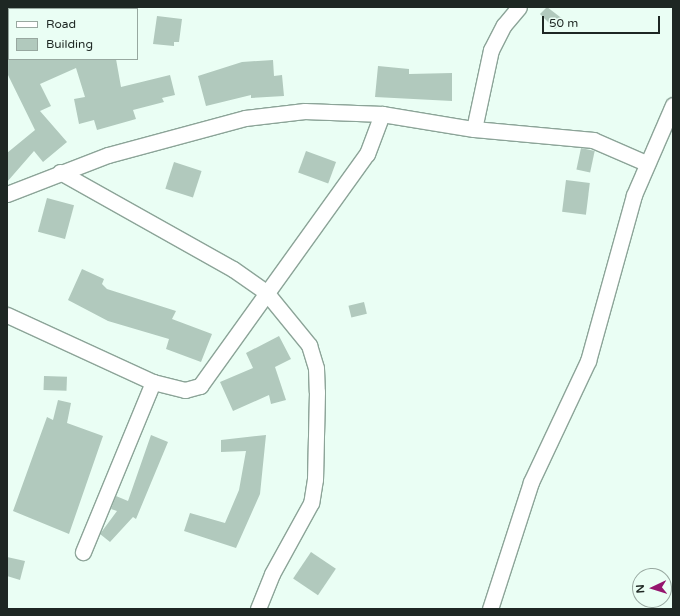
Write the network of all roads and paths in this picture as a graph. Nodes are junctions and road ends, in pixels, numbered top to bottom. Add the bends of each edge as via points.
1 (519, 7) edge
2 (673, 105) edge
3 (382, 114) junction
4 (474, 129) junction
5 (646, 163) junction
6 (60, 172) junction
7 (7, 194) edge
8 (265, 292) junction
9 (7, 315) edge
10 (153, 382) junction
11 (83, 552) dead end
12 (258, 609) edge
13 (490, 609) edge

1 - 4 street via 504,25 491,50
2 - 5 street
3 - 4 street
3 - 6 street via 305,111 245,118 157,140
3 - 8 street via 367,154
4 - 5 street via 593,140
5 - 13 street via 634,195 588,361 532,482
6 - 7 street
6 - 8 street via 233,269
8 - 10 street via 200,386 184,390
8 - 12 street via 309,345 316,368 315,479 305,520 284,552
9 - 10 street
10 - 11 street

